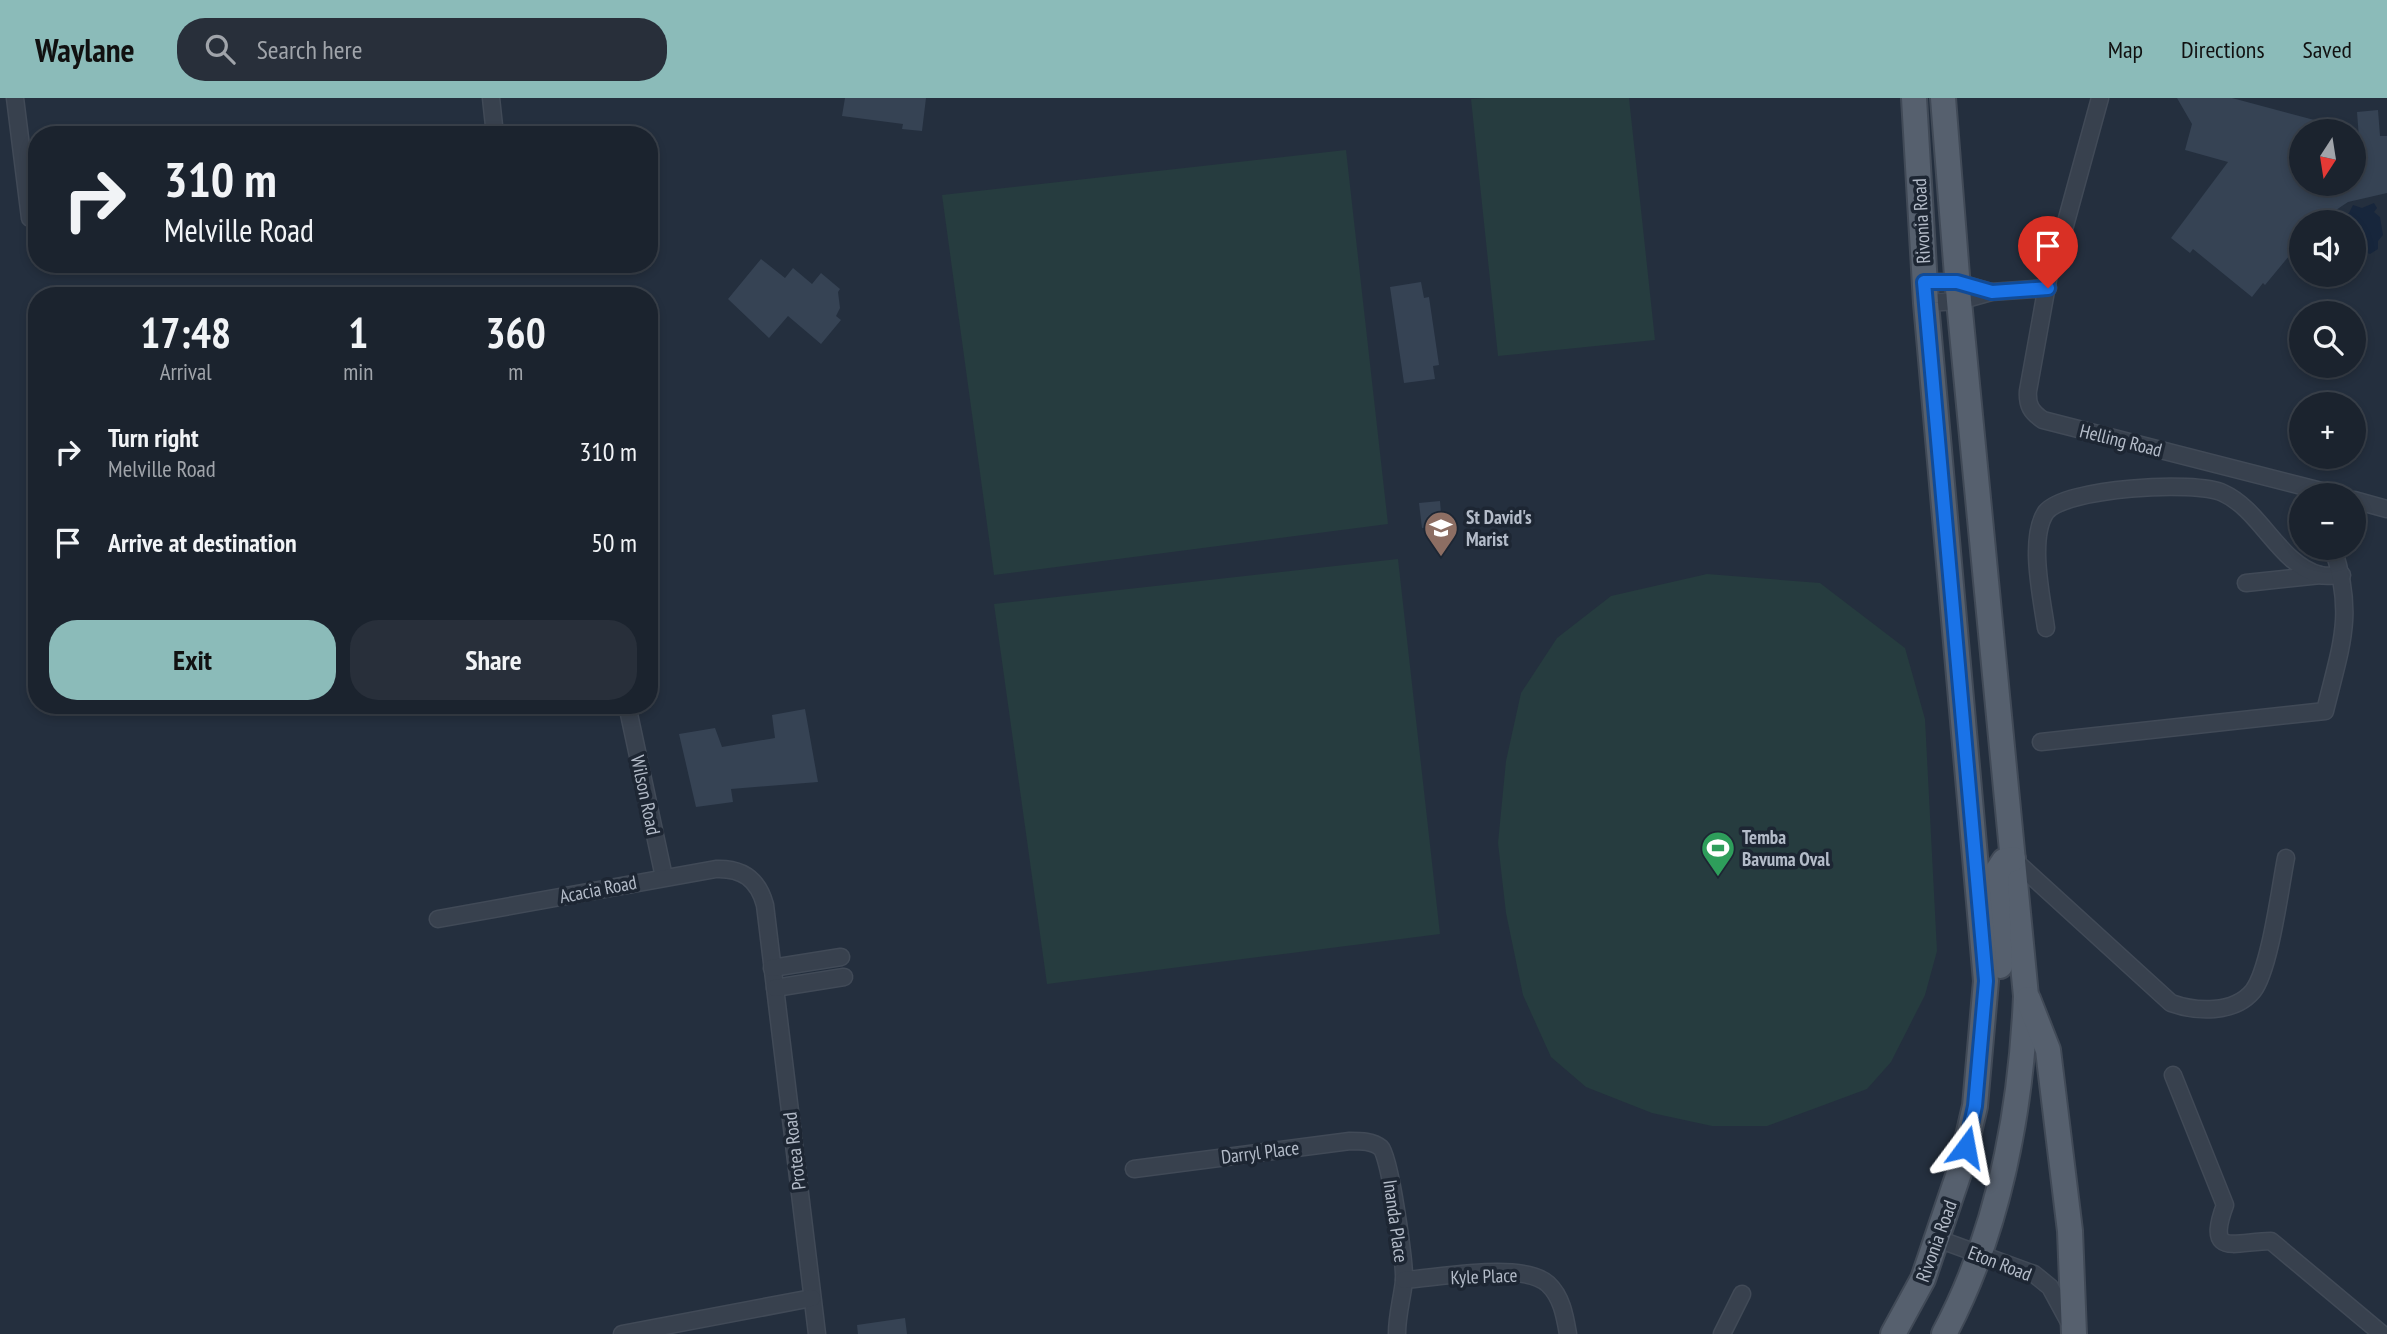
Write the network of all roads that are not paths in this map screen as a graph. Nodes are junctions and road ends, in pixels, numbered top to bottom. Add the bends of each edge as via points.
1 (15, 98) edge
2 (491, 98) edge
3 (1914, 98) edge
4 (1943, 98) edge
5 (2100, 98) edge
6 (494, 126) edge
7 (28, 202) edge
8 (2048, 288) junction
9 (1958, 291) junction
10 (1925, 293) junction
11 (2289, 486) edge
12 (2366, 503) edge
13 (2387, 509) edge
14 (2337, 560) edge
15 (2321, 575) junction
16 (2342, 575) junction
17 (2246, 583) dead end
18 (2046, 628) dead end
19 (629, 714) edge
20 (2041, 742) dead end
21 (2286, 858) dead end
22 (2014, 859) junction
23 (664, 877) junction
24 (755, 882) joint
25 (438, 919) dead end
26 (841, 957) dead end
27 (772, 968) junction
28 (844, 978) dead end
29 (775, 988) junction
30 (2026, 996) junction
31 (2173, 1075) dead end
32 (1975, 1106) junction
33 (1384, 1150) joint
34 (1134, 1169) dead end
35 (1938, 1239) junction
36 (1980, 1255) junction
37 (1404, 1280) junction
38 (1742, 1294) dead end
39 (812, 1298) junction
40 (652, 1331) edge
41 (622, 1334) edge
42 (817, 1334) edge
43 (1397, 1334) edge
44 (1568, 1334) edge
45 (1722, 1334) edge
46 (1893, 1334) edge
47 (1944, 1334) edge
48 (2073, 1334) edge
49 (2382, 1334) edge

1 - 7 street
2 - 6 street
3 - 10 main road, Rivonia Road
4 - 9 main road, Rivonia Road
5 - 8 street via 2051,263
8 - 9 street
8 - 11 street, Helling Road via 2028,391 2033,414
9 - 10 street
9 - 22 main road, Rivonia Road
10 - 32 main road, Rivonia Road via 1986,981
12 - 13 street
14 - 16 street
15 - 16 street
15 - 17 street
15 - 18 street via 2298,563 2238,503 2205,487 2133,488 2059,501 2046,513 2039,532 2038,568
16 - 20 street via 2343,637 2325,711
19 - 23 street, Wilson Road
21 - 22 street via 2263,970 2253,990 2240,1001 2204,1010 2171,1003
22 - 30 main road, Rivonia Road
22 - 32 main road via 2004,861 1996,873 2001,983 1998,1032
23 - 24 street, Acacia Road via 732,868
23 - 25 street, Acacia Road
24 - 27 street, Protea Road via 765,905
26 - 27 street
27 - 29 street, Protea Road
28 - 29 street
29 - 39 street, Protea Road
30 - 36 main road, Rivonia Road via 2018,1094
30 - 48 main road via 2048,1050 2070,1231
31 - 49 street via 2225,1205 2218,1223 2218,1236 2224,1244 2271,1241
32 - 35 main road, Rivonia Road
33 - 34 street, Darryl Place via 1367,1141 1350,1141
33 - 37 street, Inanda Place
35 - 36 street, Eton Road
35 - 46 main road, Rivonia Road via 1923,1279
36 - 47 main road, Rivonia Road
36 - 48 street, Eton Road via 2034,1274 2050,1287
37 - 43 street, Inanda Place
37 - 44 street, Kyle Place via 1513,1272 1533,1275 1558,1296
38 - 45 street
39 - 40 street
39 - 42 street, Protea Road
40 - 41 street

